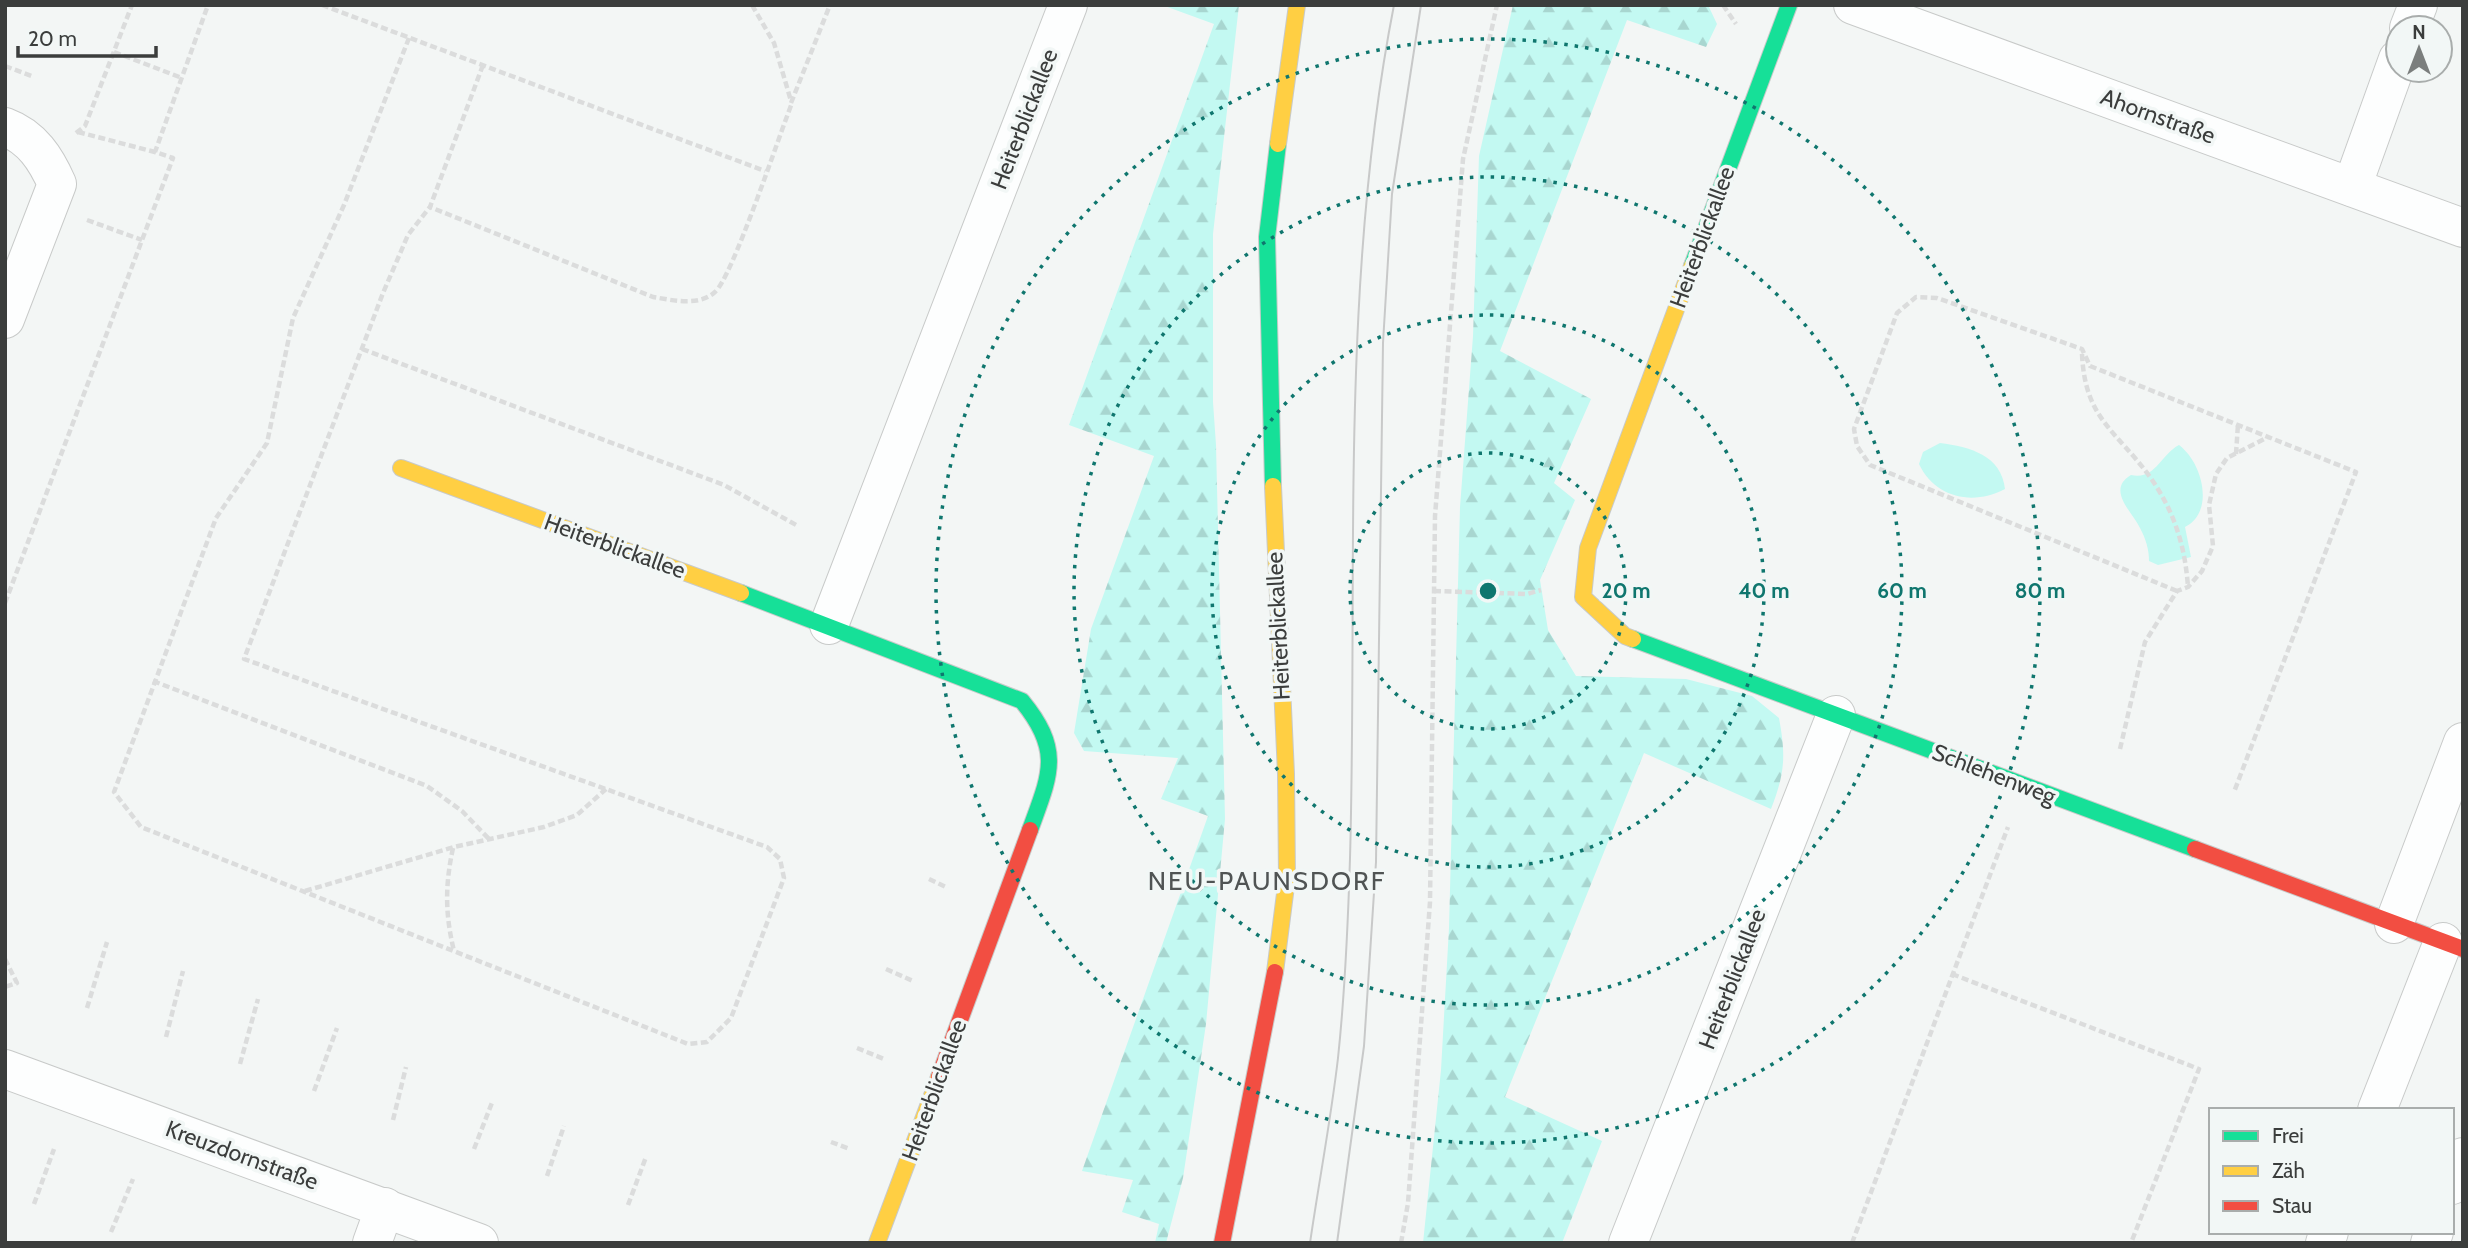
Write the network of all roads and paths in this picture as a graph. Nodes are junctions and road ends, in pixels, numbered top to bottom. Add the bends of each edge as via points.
1 (132, 5) edge
2 (208, 5) edge
3 (322, 5) edge
4 (752, 5) edge
5 (830, 5) edge
6 (1068, 5) edge
7 (1297, 5) edge
8 (1497, 5) edge
9 (1789, 5) edge
10 (1853, 5) edge
11 (409, 38) junction
12 (114, 52) junction
13 (483, 65) junction
14 (5, 66) edge
15 (34, 77) dead end
16 (183, 78) junction
17 (2389, 84) edge
18 (792, 103) junction
19 (5, 127) edge
20 (78, 131) junction
21 (55, 142) junction
22 (155, 152) junction
23 (765, 171) junction
24 (2352, 187) junction
25 (429, 207) junction
26 (2463, 228) edge
27 (5, 319) edge
28 (362, 349) junction
29 (2082, 349) junction
30 (2238, 424) junction
31 (2269, 436) junction
32 (2236, 454) junction
33 (401, 468) dead end
34 (798, 526) dead end
35 (1588, 548) joint
36 (1584, 576) junction
37 (2188, 587) junction
38 (1434, 591) junction
39 (2177, 591) junction
40 (5, 603) edge
41 (830, 625) junction
42 (153, 681) junction
43 (1836, 715) junction
44 (2463, 742) edge
45 (2120, 749) dead end
46 (606, 789) junction
47 (2234, 792) dead end
48 (2008, 827) dead end
49 (489, 839) junction
50 (454, 847) junction
51 (929, 879) dead end
52 (948, 888) dead end
53 (304, 891) junction
54 (2394, 924) junction
55 (107, 942) dead end
56 (2453, 946) edge
57 (454, 951) junction
58 (5, 959) edge
59 (886, 969) dead end
60 (183, 971) dead end
61 (1952, 974) junction
62 (913, 981) dead end
63 (5, 988) edge
64 (258, 999) dead end
65 (87, 1008) dead end
66 (337, 1028) dead end
67 (166, 1037) dead end
68 (857, 1048) dead end
69 (884, 1059) dead end
70 (240, 1064) dead end
71 (407, 1067) dead end
72 (5, 1069) edge
73 (314, 1091) dead end
74 (492, 1100) dead end
75 (2378, 1108) edge
76 (393, 1120) dead end
77 (564, 1126) dead end
78 (831, 1142) dead end
79 (54, 1149) dead end
80 (474, 1149) dead end
81 (850, 1149) dead end
82 (646, 1157) dead end
83 (2463, 1157) edge
84 (547, 1175) dead end
85 (133, 1179) dead end
86 (2454, 1180) edge
87 (34, 1204) dead end
88 (628, 1206) dead end
89 (385, 1207) junction
90 (111, 1232) dead end
91 (372, 1243) edge
92 (479, 1243) edge
93 (877, 1243) edge
94 (1222, 1243) edge
95 (1401, 1243) edge
96 (1628, 1243) edge
97 (1852, 1243) edge
98 (2131, 1243) edge

1 - 12 path
2 - 16 path
3 - 11 path
4 - 18 path via 774,43
5 - 18 path
6 - 41 street, Heiterblickallee
7 - 94 street, Heiterblickallee via 1267,237 1287,878 1272,994
8 - 38 path via 1463,159 1435,516
9 - 35 street, Heiterblickallee
10 - 24 street, Ahornstraße
11 - 13 path
11 - 42 path via 344,205 293,318 267,443 216,518
12 - 16 path
12 - 20 path via 85,126
13 - 23 path
13 - 25 path
14 - 15 path
16 - 22 path
17 - 24 street
18 - 23 path
19 - 21 street
20 - 21 path
20 - 21 path
20 - 22 path
21 - 27 street via 57,184
22 - 40 path via 173,158
23 - 25 path via 730,265 715,292 690,302 653,297
24 - 26 street, Ahornstraße
25 - 28 path via 408,235
28 - 34 path via 724,485
28 - 46 path via 244,659
29 - 30 path via 2090,366
29 - 37 path via 2084,382 2096,414 2148,474 2175,518
29 - 39 path via 1937,298 1916,297 1897,313 1854,429 1857,446 1870,465
30 - 31 path
30 - 32 path
31 - 32 path
31 - 47 path via 2356,472
32 - 37 path via 2227,458 2216,474 2209,505 2213,546
33 - 41 street, Heiterblickallee
35 - 36 street, Schlehenweg
36 - 38 path via 1527,594
36 - 43 street, Schlehenweg via 1583,597 1625,636
37 - 39 path
38 - 95 path via 1430,902 1408,1203
39 - 45 path via 2145,642
41 - 93 street, Heiterblickallee via 1022,701 1042,726 1052,749 1050,776
42 - 49 path via 427,786 462,811
42 - 53 path via 114,792 128,812 141,827
43 - 54 street, Schlehenweg
43 - 96 street, Heiterblickallee
44 - 54 street
46 - 49 path via 577,816
46 - 57 path via 767,847 780,859 784,878 732,1018 721,1030 707,1042 688,1044
48 - 61 path
49 - 50 path
50 - 53 path
50 - 57 path via 446,881 446,918
51 - 52 path
53 - 57 path
54 - 56 street, Schlehenweg
55 - 65 path
56 - 75 street
58 - 63 path via 17,983
59 - 62 path
60 - 67 path
61 - 97 path
61 - 98 path via 2199,1069
64 - 70 path
66 - 73 path
68 - 69 path
71 - 76 path
72 - 89 street, Kreuzdornstraße
74 - 80 path
77 - 84 path
78 - 81 path
79 - 87 path
82 - 88 path
83 - 86 street
85 - 90 path
89 - 91 street
89 - 92 street, Kreuzdornstraße

